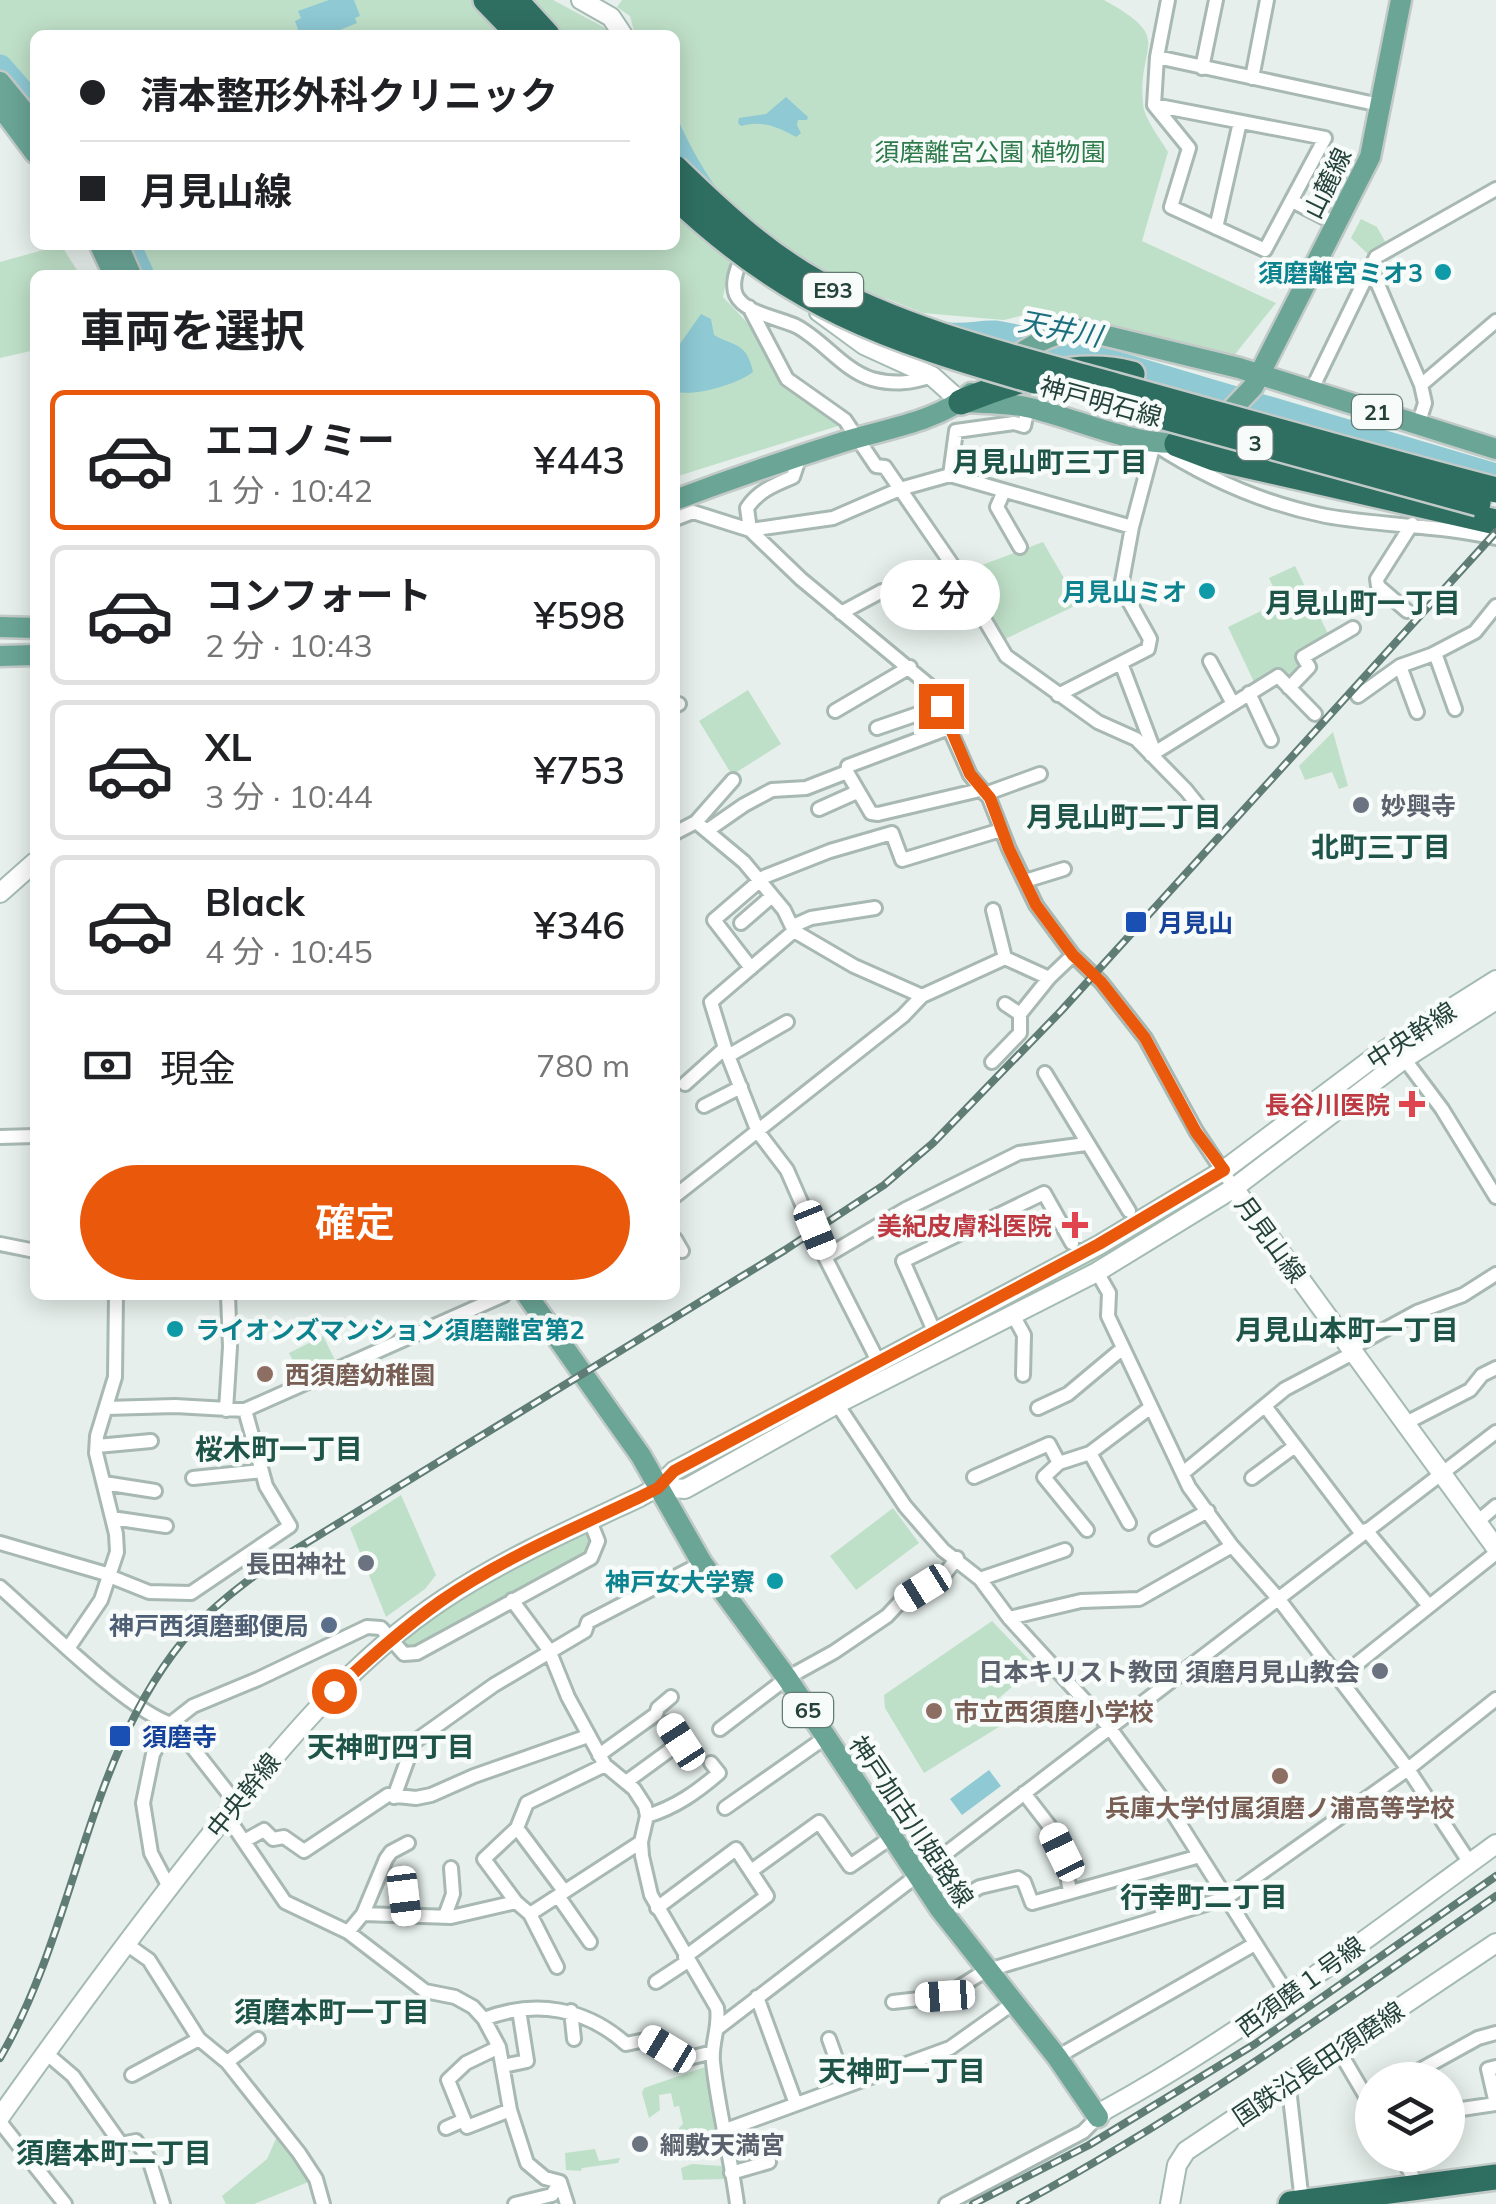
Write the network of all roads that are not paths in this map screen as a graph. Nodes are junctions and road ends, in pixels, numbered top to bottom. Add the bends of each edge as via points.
1 (486, 0) edge
2 (514, 0) edge
3 (581, 0) edge
4 (1168, 0) edge
5 (1216, 0) edge
6 (1267, 0) edge
7 (1401, 0) edge
8 (614, 8) edge
9 (515, 30) edge
10 (542, 30) edge
11 (1157, 57) junction
12 (1202, 68) junction
13 (1252, 78) junction
14 (0, 82) edge
15 (1154, 104) junction
16 (1380, 104) junction
17 (0, 106) edge
18 (30, 120) edge
19 (1240, 122) junction
20 (30, 146) edge
21 (680, 173) edge
22 (680, 179) edge
23 (1496, 189) edge
24 (680, 200) edge
25 (1292, 201) junction
26 (1335, 223) junction
27 (1216, 228) junction
28 (744, 248) junction
29 (1370, 268) junction
30 (749, 307) junction
31 (1496, 321) edge
32 (1021, 360) junction
33 (932, 376) junction
34 (1256, 381) junction
35 (1421, 384) junction
36 (1311, 391) junction
37 (960, 402) junction
38 (1028, 408) junction
39 (1418, 425) junction
40 (858, 437) junction
41 (1165, 444) junction
42 (1496, 449) edge
43 (800, 456) junction
44 (760, 468) junction
45 (950, 475) junction
46 (680, 489) edge
47 (900, 489) junction
48 (1496, 489) edge
49 (1004, 490) junction
50 (680, 498) edge
51 (1496, 507) edge
52 (680, 508) edge
53 (680, 517) edge
54 (1496, 522) edge
55 (1412, 524) junction
56 (1132, 527) junction
57 (750, 530) junction
58 (1496, 538) edge
59 (1020, 547) dead end
60 (882, 591) dead end
61 (1496, 606) edge
62 (1407, 611) dead end
63 (841, 613) junction
64 (0, 628) edge
65 (30, 628) edge
66 (1354, 628) dead end
67 (0, 640) edge
68 (1436, 653) junction
69 (30, 654) edge
70 (30, 655) edge
71 (0, 656) edge
72 (1210, 661) dead end
73 (1120, 663) junction
74 (1400, 666) junction
75 (910, 667) junction
76 (1289, 688) junction
77 (1249, 693) junction
78 (1058, 695) junction
79 (1358, 696) dead end
80 (1232, 702) junction
81 (941, 706) junction
82 (1455, 709) dead end
83 (834, 711) dead end
84 (1418, 712) dead end
85 (1315, 714) dead end
86 (876, 728) dead end
87 (949, 728) junction
88 (1271, 740) dead end
89 (1153, 754) junction
90 (847, 772) junction
91 (1040, 774) dead end
92 (733, 780) dead end
93 (858, 792) junction
94 (982, 792) junction
95 (819, 809) dead end
96 (878, 814) junction
97 (1210, 820) dead end
98 (702, 826) junction
99 (1001, 830) junction
100 (680, 832) edge
101 (885, 836) junction
102 (30, 866) edge
103 (1064, 868) dead end
104 (759, 881) junction
105 (1025, 881) junction
106 (0, 893) edge
107 (772, 896) junction
108 (875, 908) dead end
109 (993, 910) dead end
110 (740, 924) dead end
111 (794, 928) junction
112 (1073, 955) junction
113 (1005, 958) junction
114 (751, 968) junction
115 (1050, 978) junction
116 (1496, 980) edge
117 (922, 996) junction
118 (1496, 1001) edge
119 (1005, 1004) dead end
120 (1020, 1014) junction
121 (787, 1022) dead end
122 (727, 1052) junction
123 (1399, 1052) junction
124 (992, 1062) dead end
125 (1045, 1073) dead end
126 (684, 1084) dead end
127 (740, 1087) junction
128 (704, 1106) dead end
129 (758, 1132) junction
130 (30, 1136) edge
131 (0, 1137) edge
132 (1086, 1144) junction
133 (1224, 1170) junction
134 (1234, 1188) junction
135 (680, 1192) edge
136 (1496, 1197) edge
137 (1128, 1211) dead end
138 (1072, 1243) dead end
139 (0, 1244) edge
140 (30, 1251) edge
141 (826, 1257) junction
142 (1097, 1272) junction
143 (1496, 1274) edge
144 (116, 1300) edge
145 (228, 1300) edge
146 (493, 1300) edge
147 (536, 1300) edge
148 (1013, 1314) junction
149 (935, 1332) junction
150 (1123, 1348) junction
151 (1353, 1350) junction
152 (879, 1363) junction
153 (1496, 1368) edge
154 (1022, 1375) dead end
155 (837, 1404) junction
156 (1265, 1406) junction
157 (1151, 1407) junction
158 (106, 1408) junction
159 (1038, 1408) dead end
160 (226, 1410) junction
161 (245, 1410) junction
162 (1406, 1422) junction
163 (1496, 1432) edge
164 (151, 1441) dead end
165 (96, 1446) junction
166 (1295, 1446) junction
167 (1090, 1453) junction
168 (1059, 1463) junction
169 (262, 1472) junction
170 (1183, 1473) junction
171 (1443, 1474) junction
172 (194, 1478) dead end
173 (974, 1478) dead end
174 (1252, 1478) dead end
175 (104, 1483) junction
176 (658, 1488) junction
177 (155, 1491) dead end
178 (1496, 1506) edge
179 (1208, 1512) junction
180 (112, 1518) junction
181 (590, 1521) junction
182 (1477, 1522) junction
183 (1129, 1523) dead end
184 (166, 1526) dead end
185 (1087, 1530) dead end
186 (1364, 1532) junction
187 (1156, 1539) dead end
188 (0, 1543) edge
189 (1232, 1546) junction
190 (1066, 1550) dead end
191 (1496, 1551) edge
192 (957, 1558) junction
193 (702, 1563) junction
194 (109, 1575) junction
195 (980, 1578) junction
196 (0, 1587) edge
197 (1277, 1596) junction
198 (512, 1600) junction
199 (1429, 1606) junction
200 (1009, 1618) junction
201 (391, 1639) junction
202 (69, 1647) junction
203 (549, 1650) junction
204 (787, 1678) junction
205 (1340, 1678) junction
206 (671, 1698) dead end
207 (1496, 1699) edge
208 (669, 1723) dead end
209 (170, 1724) junction
210 (1110, 1727) junction
211 (720, 1729) dead end
212 (588, 1736) junction
213 (826, 1737) junction
214 (602, 1760) junction
215 (711, 1763) dead end
216 (1408, 1769) junction
217 (626, 1782) junction
218 (1024, 1793) junction
219 (394, 1796) junction
220 (725, 1808) dead end
221 (231, 1809) junction
222 (648, 1816) junction
223 (517, 1828) junction
224 (892, 1837) junction
225 (246, 1840) junction
226 (641, 1842) junction
227 (408, 1843) dead end
228 (1496, 1844) edge
229 (1200, 1856) junction
230 (1470, 1863) junction
231 (451, 1868) dead end
232 (751, 1871) junction
233 (401, 1875) dead end
234 (916, 1875) junction
235 (168, 1887) junction
236 (1070, 1892) junction
237 (561, 1894) junction
238 (1226, 1898) junction
239 (516, 1902) junction
240 (657, 1908) junction
241 (940, 1909) junction
242 (363, 1914) junction
243 (530, 1914) junction
244 (446, 1916) junction
245 (406, 1917) junction
246 (348, 1932) junction
247 (590, 1942) dead end
248 (125, 1943) junction
249 (1496, 1943) edge
250 (1254, 1945) junction
251 (687, 1959) junction
252 (557, 1968) dead end
253 (985, 1970) junction
254 (656, 1982) dead end
255 (1288, 1995) junction
256 (758, 1997) junction
257 (893, 2002) dead end
258 (1012, 2004) junction
259 (519, 2010) junction
260 (572, 2011) junction
261 (484, 2019) junction
262 (718, 2028) junction
263 (1496, 2033) edge
264 (198, 2038) junction
265 (828, 2038) dead end
266 (258, 2039) dead end
267 (574, 2039) dead end
268 (500, 2046) junction
269 (1338, 2049) junction
270 (46, 2052) junction
271 (712, 2052) junction
272 (1057, 2058) junction
273 (227, 2062) junction
274 (1435, 2062) edge
275 (503, 2066) junction
276 (1496, 2067) edge
277 (132, 2075) dead end
278 (1355, 2076) edge
279 (846, 2086) junction
280 (1285, 2086) junction
281 (796, 2104) junction
282 (1465, 2108) edge
283 (510, 2110) junction
284 (1, 2116) edge
285 (1098, 2118) junction
286 (464, 2120) junction
287 (446, 2128) dead end
288 (723, 2130) junction
289 (769, 2162) dead end
290 (1410, 2172) edge
291 (731, 2173) junction
292 (1496, 2177) edge
293 (560, 2182) junction
294 (1419, 2187) junction
295 (1297, 2203) edge
296 (65, 2204) edge
297 (163, 2204) edge
298 (323, 2204) edge
299 (516, 2204) edge
300 (567, 2204) edge
301 (738, 2204) edge
302 (946, 2204) edge
303 (1170, 2204) edge

1 - 9 highway
2 - 10 highway
3 - 8 street
4 - 11 street
5 - 12 street
6 - 13 street
7 - 16 main road, 山麓線
11 - 12 street
11 - 15 street
12 - 13 street
13 - 16 street
14 - 18 main road
15 - 19 street
15 - 27 street via 1188,148 1171,207
16 - 26 main road, 山麓線 via 1370,157
17 - 20 main road
19 - 25 street via 1325,138
19 - 27 street
21 - 32 highway, E93, bridge via 756,241 815,282
22 - 28 street
23 - 29 street via 1376,257
24 - 32 highway, E93, bridge via 748,260 813,301 884,334
25 - 26 street
25 - 27 street via 1265,250
26 - 34 main road, 山麓線
28 - 30 street via 734,282
28 - 33 street via 864,345
29 - 35 street
29 - 36 street
30 - 33 street via 800,328 859,374 906,384
30 - 40 street via 787,378
31 - 35 street
32 - 34 main road, 神戸明石線 / 21 via 1052,336 1078,329
32 - 37 main road, 神戸明石線 / 21
32 - 48 highway, 3, bridge
32 - 51 highway, 3, bridge via 1412,487
33 - 37 street
34 - 36 main road, 神戸明石線 / 21
34 - 41 main road, 神戸明石線 via 1202,437
35 - 39 street via 1425,402
36 - 39 main road, 神戸明石線 / 21
37 - 38 main road, 神戸明石線 / 21
37 - 40 main road, 神戸明石線 / 21
37 - 48 highway, bridge via 1024,378 1100,368 1338,433
38 - 41 main road, 神戸明石線 / 21
38 - 45 street via 1024,426 956,431
39 - 42 main road, 神戸明石線 / 21
40 - 43 main road, 神戸明石線 / 21
40 - 47 street
41 - 54 highway
41 - 55 street via 1214,480 1297,508
41 - 56 street
43 - 44 main road, 神戸明石線 / 21
43 - 57 street via 793,477 752,500
44 - 46 main road
44 - 50 main road, 神戸明石線 / 21
44 - 52 main road
45 - 47 street
45 - 49 street
47 - 57 street via 833,518
47 - 78 street via 1006,656
49 - 56 street
49 - 59 street via 997,507
53 - 57 street via 693,512
55 - 58 street
55 - 62 street via 1377,579
56 - 73 street via 1121,587 1150,639 1148,649
57 - 63 street, 月見山線
60 - 63 street
61 - 68 street via 1475,632
63 - 75 street, 月見山線
64 - 65 main road
66 - 76 street via 1303,658 1310,667
67 - 69 main road
68 - 74 street
68 - 82 street
70 - 71 main road
72 - 80 street
73 - 78 street
73 - 89 street
74 - 79 street
74 - 84 street
75 - 81 street, 月見山線
75 - 83 street
76 - 77 street via 1278,676
76 - 85 street
77 - 80 street
77 - 88 street
78 - 89 street
80 - 89 street
81 - 86 street
81 - 87 street, 月見山線
87 - 90 street via 848,766
87 - 94 street, 月見山線
89 - 97 street
90 - 93 street
90 - 98 street via 806,788 772,790
91 - 94 street
92 - 98 street
93 - 95 street
93 - 96 street
94 - 96 street
94 - 99 street, 月見山線
96 - 101 street
98 - 100 street
98 - 104 street
99 - 101 street via 902,860 892,834
99 - 105 street, 月見山線
101 - 104 street
102 - 106 street
103 - 105 street
104 - 107 street
104 - 114 street via 714,920
105 - 112 street, 月見山線
107 - 110 street
107 - 111 street
108 - 111 street via 811,918
109 - 113 street
111 - 114 street
111 - 117 street via 854,966
112 - 115 street
112 - 133 street, 月見山線 via 1145,1038
113 - 115 street
113 - 117 street
114 - 122 street via 711,1002
115 - 120 street
116 - 123 street, 中央幹線
117 - 129 street
118 - 123 street, 中央幹線
119 - 120 street
120 - 124 street via 1020,1034
121 - 122 street
122 - 126 street
122 - 127 street
123 - 133 street, 中央幹線
123 - 134 street, 中央幹線
123 - 136 street
125 - 132 street
127 - 128 street
127 - 129 street
129 - 135 street
129 - 141 street via 787,1170
130 - 131 street
132 - 137 street
132 - 141 street via 1019,1152
133 - 134 street, 月見山線
133 - 149 street, 中央幹線
134 - 142 street, 中央幹線
134 - 151 street, 月見山線
138 - 149 street via 1044,1193 903,1261
139 - 140 street
141 - 152 street
142 - 148 street, 中央幹線
142 - 150 street
143 - 151 street
144 - 158 street via 115,1378
145 - 160 street
146 - 161 street
147 - 176 main road, 神戸加古川姫路線 / 65
148 - 154 street via 1024,1335
148 - 155 street, 中央幹線
149 - 152 street, 中央幹線
150 - 157 street
150 - 159 street via 1068,1394
151 - 156 street
151 - 162 street, 月見山線
152 - 176 street, 中央幹線 via 674,1471
153 - 162 street via 1470,1390
155 - 176 street, 中央幹線 via 685,1489
155 - 192 street via 906,1506
156 - 166 street
156 - 170 street
157 - 167 street
157 - 170 street
158 - 160 street
158 - 165 street
160 - 161 street
161 - 169 street
162 - 171 street, 月見山線
163 - 171 street
164 - 165 street
165 - 175 street
166 - 174 street
166 - 186 street
167 - 168 street
167 - 183 street
168 - 173 street via 1049,1444
168 - 185 street via 1044,1476
169 - 172 street
169 - 194 street via 290,1526 191,1592 149,1592
170 - 179 street
171 - 182 street, 月見山線
171 - 186 street
175 - 177 street
175 - 180 street
176 - 181 street, 中央幹線
176 - 193 main road, 神戸加古川姫路線 / 65
178 - 182 street
179 - 187 street
179 - 189 street
180 - 184 street
180 - 194 street via 117,1552
181 - 198 street via 598,1541 594,1555
181 - 201 street, 中央幹線 via 499,1566
182 - 191 street, 月見山線
186 - 197 street
186 - 199 street
188 - 194 street
189 - 197 street
189 - 200 street via 1138,1599 1081,1601
190 - 195 street
191 - 199 street
192 - 195 street
192 - 204 street via 873,1626
193 - 203 street via 588,1622 585,1631
193 - 204 main road, 神戸加古川姫路線 / 65
194 - 202 street via 101,1600
195 - 200 street
196 - 202 street
197 - 205 street
197 - 210 street
198 - 201 street via 416,1654 404,1654
198 - 203 street
199 - 205 street
200 - 210 street
201 - 209 street via 381,1628 367,1627 193,1706
201 - 221 street, 中央幹線 via 314,1709
202 - 209 street via 132,1702
203 - 212 street
203 - 219 street via 414,1742
204 - 211 street
204 - 213 main road, 神戸加古川姫路線 / 65
205 - 216 street
206 - 214 street
207 - 216 street
208 - 217 street via 681,1742
209 - 221 street
209 - 235 street via 153,1754 143,1803 151,1853
210 - 218 street
210 - 229 street
212 - 214 street
212 - 219 street via 431,1794
213 - 220 street
213 - 224 main road, 神戸加古川姫路線 / 65
214 - 217 street
214 - 223 street via 527,1803
215 - 222 street via 719,1773
216 - 230 street
216 - 238 street
217 - 222 street
218 - 234 street
218 - 236 street via 1051,1828
219 - 225 street via 304,1852 264,1830
221 - 225 street
221 - 235 street, 中央幹線
222 - 226 street
223 - 237 street
223 - 239 street via 484,1858
224 - 232 street via 850,1866 819,1822
224 - 234 main road, 神戸加古川姫路線 / 65
225 - 246 street via 286,1902
226 - 237 street
226 - 240 street
227 - 242 street via 386,1858
228 - 230 street, 西須磨１号線
229 - 236 street
229 - 238 street
230 - 255 street, 西須磨１号線
231 - 244 street
232 - 240 street via 736,1848
232 - 251 street via 767,1896
233 - 245 street
234 - 241 main road, 神戸加古川姫路線 / 65
234 - 256 street
235 - 248 street, 中央幹線
236 - 241 street via 1032,1903 1018,1878
237 - 243 street
237 - 247 street
238 - 250 street
238 - 253 street
239 - 243 street
239 - 244 street
240 - 251 street
241 - 253 main road, 神戸加古川姫路線 / 65
242 - 245 street
242 - 246 street
243 - 252 street
244 - 245 street
246 - 261 street via 425,1991 464,2001
248 - 264 street via 149,1960
248 - 270 street, 中央幹線
249 - 269 street, 国鉄沿長田須磨線
250 - 255 street
250 - 272 street
251 - 254 street
251 - 262 street via 714,2002
253 - 257 street via 945,1996
253 - 258 main road, 神戸加古川姫路線 / 65
255 - 285 street, 西須磨１号線
256 - 262 street
256 - 281 street
258 - 272 main road, 神戸加古川姫路線 / 65
258 - 279 street via 950,2048
259 - 260 street
259 - 261 street
259 - 275 street via 528,2061
260 - 267 street
260 - 271 street via 626,2044 650,2039 684,2059
261 - 268 street
262 - 271 street
263 - 274 street
264 - 273 street
264 - 277 street
265 - 279 street
266 - 273 street
268 - 275 street
268 - 286 street via 448,2080
269 - 278 street
269 - 280 street, 国鉄沿長田須磨線
270 - 284 street, 中央幹線
270 - 297 street via 73,2076 121,2144 136,2142
271 - 288 street
272 - 285 main road, 神戸加古川姫路線 / 65
273 - 298 street via 300,2153
275 - 283 street
276 - 282 street via 1488,2069 1496,2104
279 - 281 street
280 - 295 street
280 - 303 street, 国鉄沿長田須磨線 via 1186,2151
281 - 288 street
283 - 286 street via 467,2128
283 - 293 street via 527,2163
284 - 296 street
285 - 302 street
286 - 287 street
288 - 291 street
289 - 291 street
290 - 294 street
291 - 301 street
292 - 294 highway
293 - 299 street via 552,2195
293 - 300 street
294 - 295 highway

